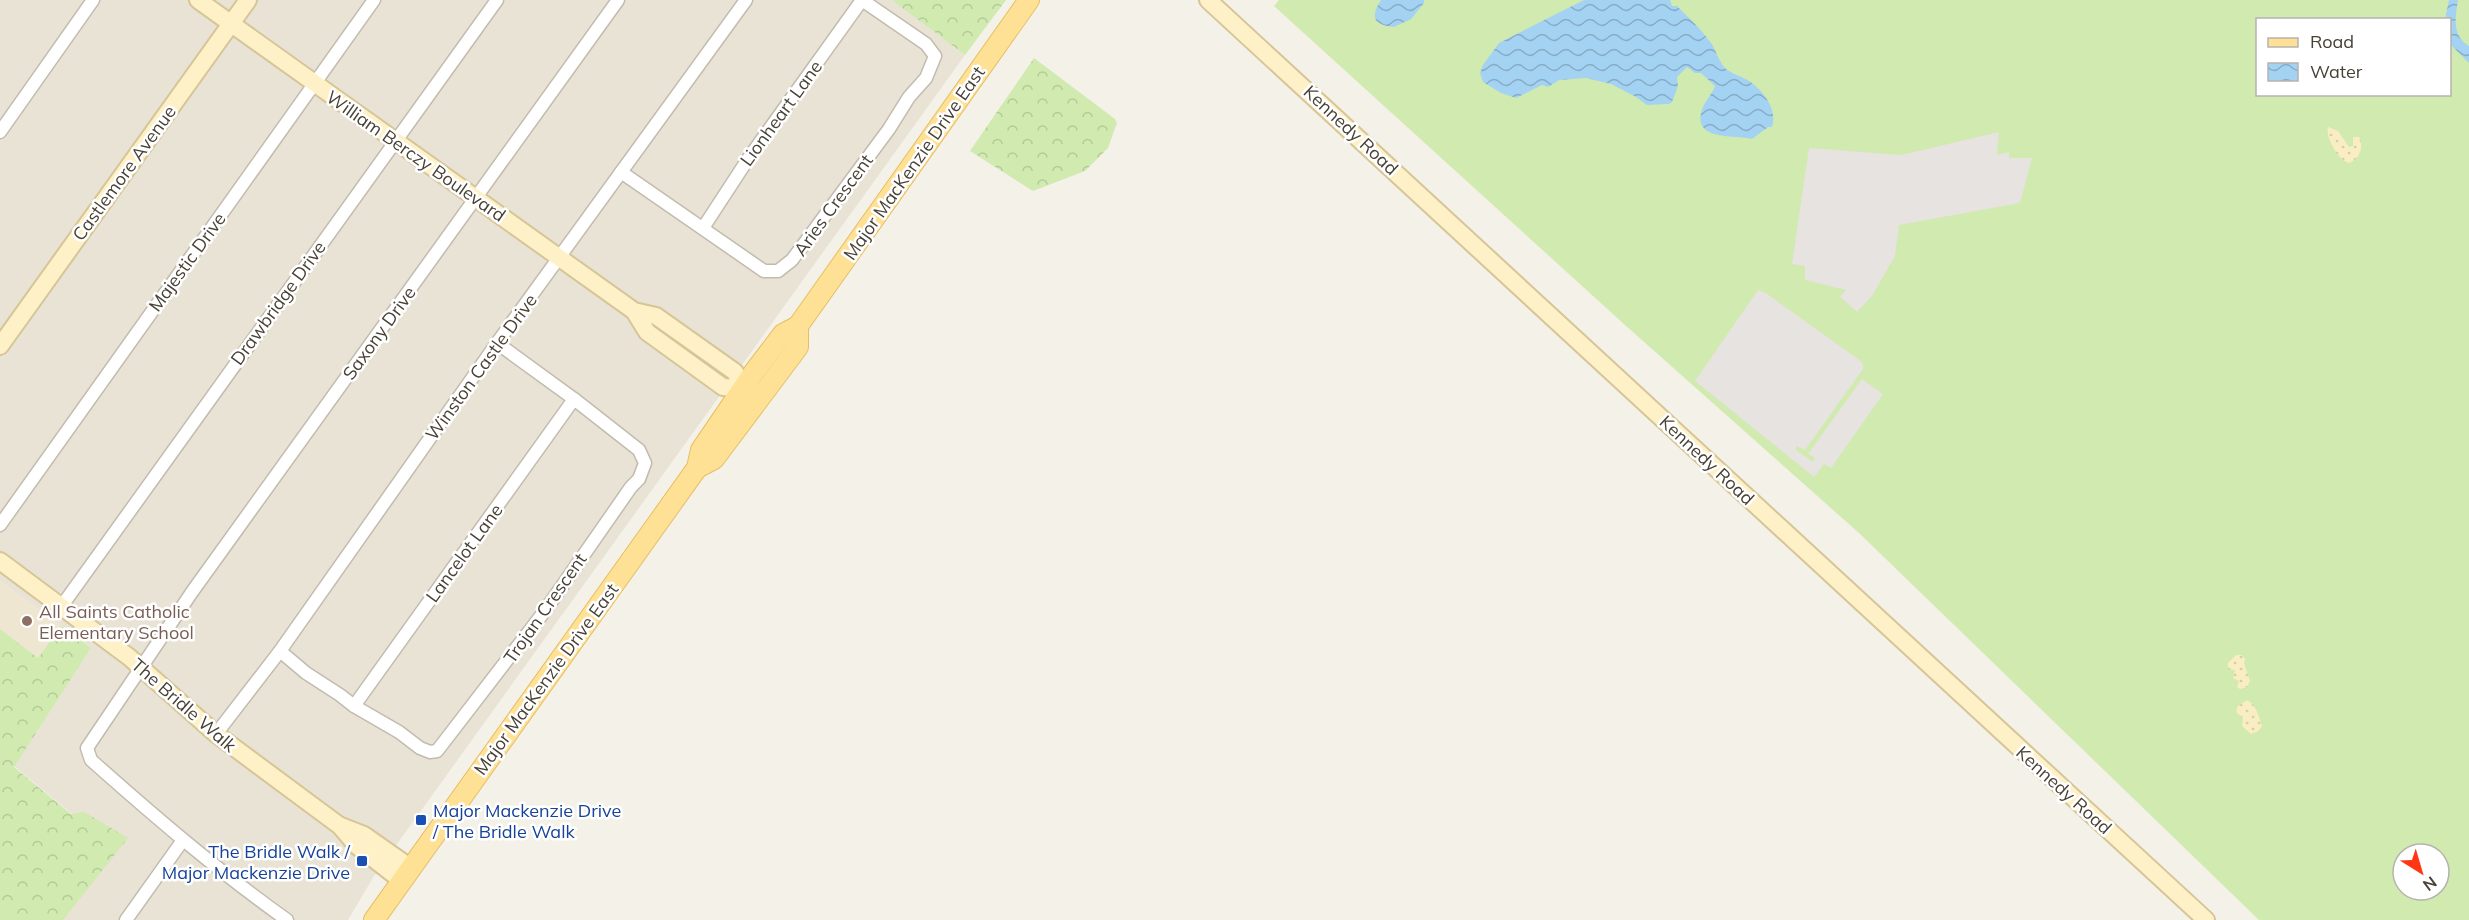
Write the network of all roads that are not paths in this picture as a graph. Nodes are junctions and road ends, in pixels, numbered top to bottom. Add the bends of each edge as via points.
1 (93, 0) edge
2 (198, 0) edge
3 (248, 0) edge
4 (374, 0) edge
5 (497, 0) edge
6 (618, 0) edge
7 (746, 0) edge
8 (862, 0) edge
9 (1029, 0) edge
10 (1209, 0) edge
11 (231, 24) junction
12 (315, 84) junction
13 (0, 132) edge
14 (395, 140) junction
15 (621, 172) junction
16 (476, 198) junction
17 (703, 228) junction
18 (560, 258) junction
19 (798, 326) junction
20 (497, 344) junction
21 (0, 346) edge
22 (743, 389) junction
23 (574, 399) junction
24 (697, 468) junction
25 (0, 525) edge
26 (0, 561) edge
27 (61, 607) junction
28 (280, 651) junction
29 (141, 667) junction
30 (354, 706) junction
31 (216, 734) junction
32 (183, 840) junction
33 (406, 875) junction
34 (126, 920) edge
35 (287, 920) edge
36 (374, 920) edge
37 (2206, 920) edge

1 - 13 street
2 - 11 street, William Berczy Boulevard
3 - 11 street, Castlemore Avenue
4 - 12 street, Majestic Drive
5 - 14 street, Drawbridge Drive
6 - 16 street, Saxony Drive
7 - 15 street, Winston Castle Drive
8 - 17 street, Lionheart Lane
8 - 17 street, Aries Crescent via 931,49 934,63 926,78 792,260 778,271 764,271
9 - 19 main road, Major MacKenzie Drive East
10 - 37 street, Kennedy Road
11 - 12 street, William Berczy Boulevard
11 - 21 street, Castlemore Avenue
12 - 14 street, William Berczy Boulevard
12 - 25 street, Majestic Drive
14 - 16 street, William Berczy Boulevard
14 - 27 street, Drawbridge Drive
15 - 17 street, Aries Crescent
15 - 18 street, Winston Castle Drive
16 - 18 street, William Berczy Boulevard
16 - 29 street, Saxony Drive
18 - 20 street, Winston Castle Drive
18 - 22 street, William Berczy Boulevard via 634,312 656,316 735,372
19 - 22 main road, Major MacKenzie Drive East via 783,334
19 - 24 main road, Major MacKenzie Drive East via 798,347 714,459
20 - 23 street, Trojan Crescent
20 - 28 street, Winston Castle Drive
22 - 24 main road, Major MacKenzie Drive East via 701,450
23 - 30 street, Lancelot Lane
23 - 30 street, Trojan Crescent via 639,450 645,463 639,479 544,612 437,751 420,748
24 - 33 main road, Major MacKenzie Drive East
26 - 27 street, The Bridle Walk
27 - 29 street, The Bridle Walk
28 - 30 street, Trojan Crescent
28 - 31 street, Winston Castle Drive
29 - 31 street, The Bridle Walk
29 - 32 street, Saxony Drive via 90,743 88,754
31 - 33 street, The Bridle Walk via 340,826 357,846
32 - 34 street
32 - 35 street
33 - 36 main road, Major MacKenzie Drive East

